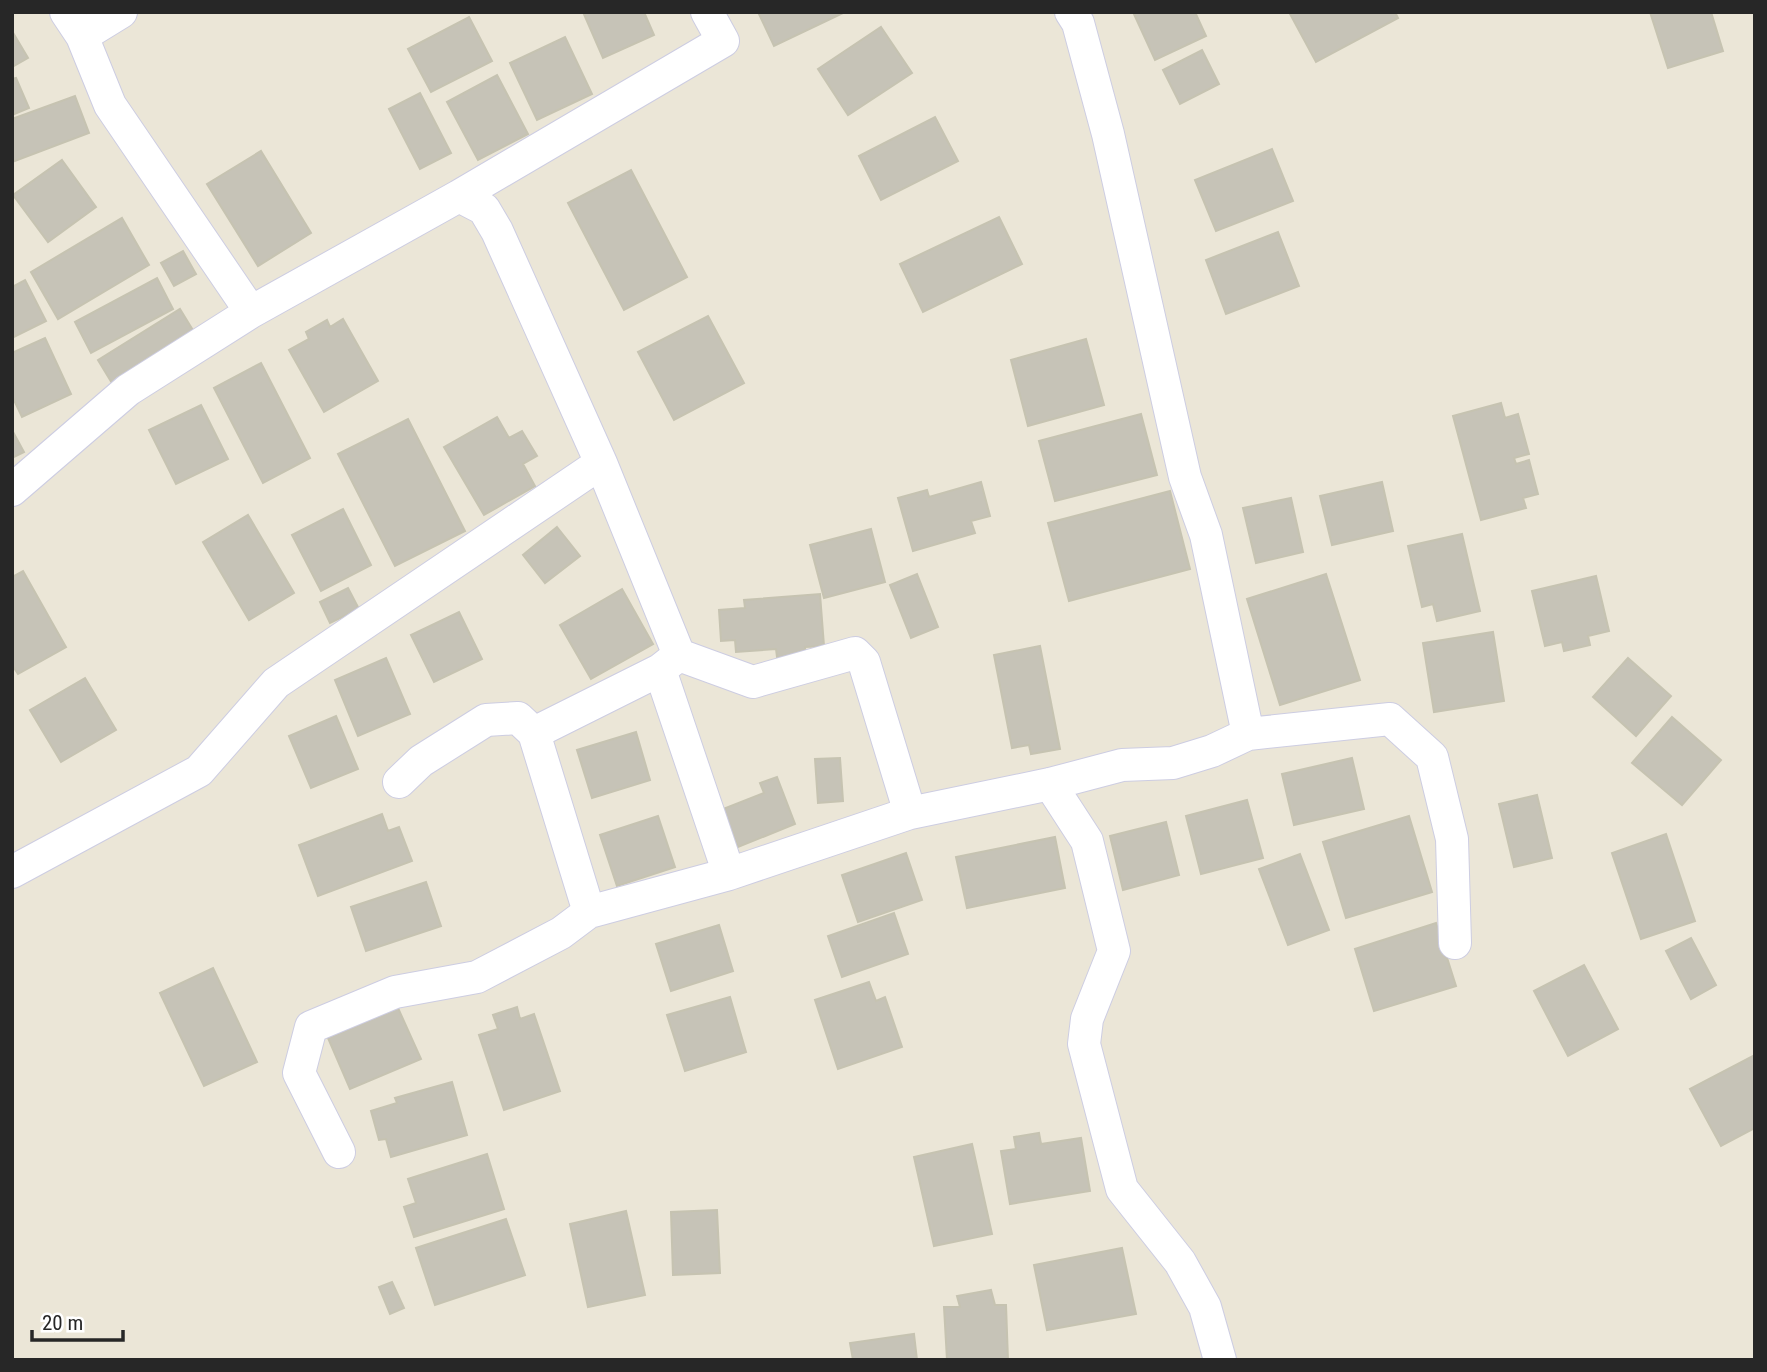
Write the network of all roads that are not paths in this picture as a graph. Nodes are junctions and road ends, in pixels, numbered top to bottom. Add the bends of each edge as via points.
1 (121, 12) edge
2 (707, 12) edge
3 (1071, 12) edge
4 (74, 24) edge
5 (459, 196) junction
6 (251, 312) junction
7 (601, 463) junction
8 (12, 490) edge
9 (669, 663) junction
10 (534, 733) junction
11 (1248, 734) junction
12 (399, 782) dead end
13 (1050, 784) junction
14 (910, 813) junction
15 (12, 872) edge
16 (729, 874) junction
17 (589, 912) junction
18 (1455, 943) dead end
19 (339, 1152) dead end
20 (1220, 1360) edge

1 - 4 street
2 - 5 street via 723,41
3 - 11 street via 1108,134 1185,477 1206,535
4 - 6 street via 110,105
5 - 6 street
5 - 7 street via 484,209 496,231
6 - 8 street via 128,390
7 - 9 street
7 - 15 street via 276,683 199,771
9 - 10 street
9 - 14 street via 753,682 855,653 864,662
9 - 16 street
10 - 12 street via 518,718 486,720 421,761
10 - 17 street
11 - 13 street via 1173,763 1122,765
11 - 18 street via 1390,719 1432,757 1452,839
13 - 14 street
13 - 20 street via 1087,841 1114,951 1087,1019 1084,1044 1122,1189 1180,1262 1205,1307
14 - 16 street
16 - 17 street
17 - 19 street via 562,933 477,977 395,992 311,1027 299,1073

